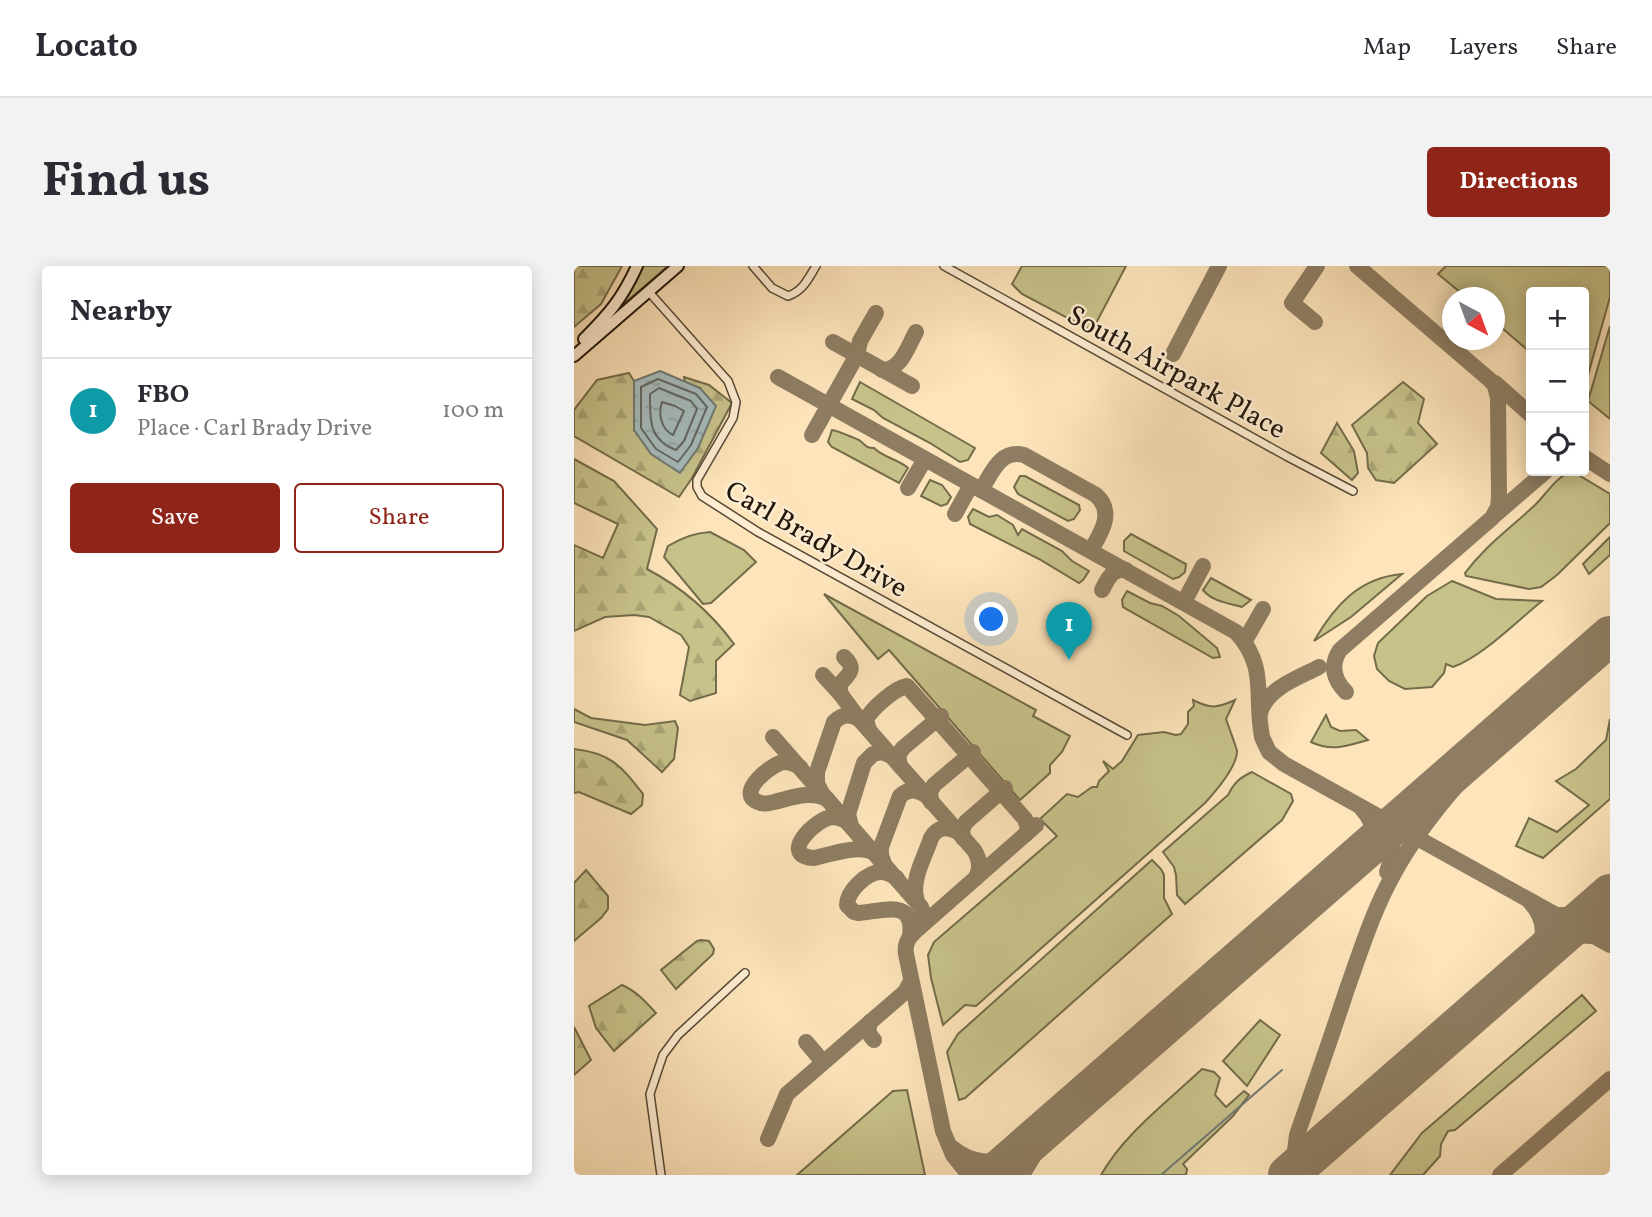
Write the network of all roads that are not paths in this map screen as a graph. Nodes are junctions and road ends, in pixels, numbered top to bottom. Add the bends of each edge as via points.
1 (637, 266) edge
2 (678, 266) edge
3 (753, 266) edge
4 (816, 266) edge
5 (944, 266) edge
6 (649, 292) junction
7 (574, 350) edge
8 (574, 356) edge
9 (1353, 491) dead end
10 (1127, 735) dead end
11 (745, 973) dead end
12 (661, 1175) edge

1 - 7 main road via 615,306
2 - 6 main road
3 - 4 street via 772,288 788,296 804,286
5 - 9 street, South Airpark Place
6 - 8 main road
6 - 10 street, Carl Brady Drive via 728,381 736,402 733,418 697,480 702,496 758,532
11 - 12 street via 678,1034 663,1055 650,1094

